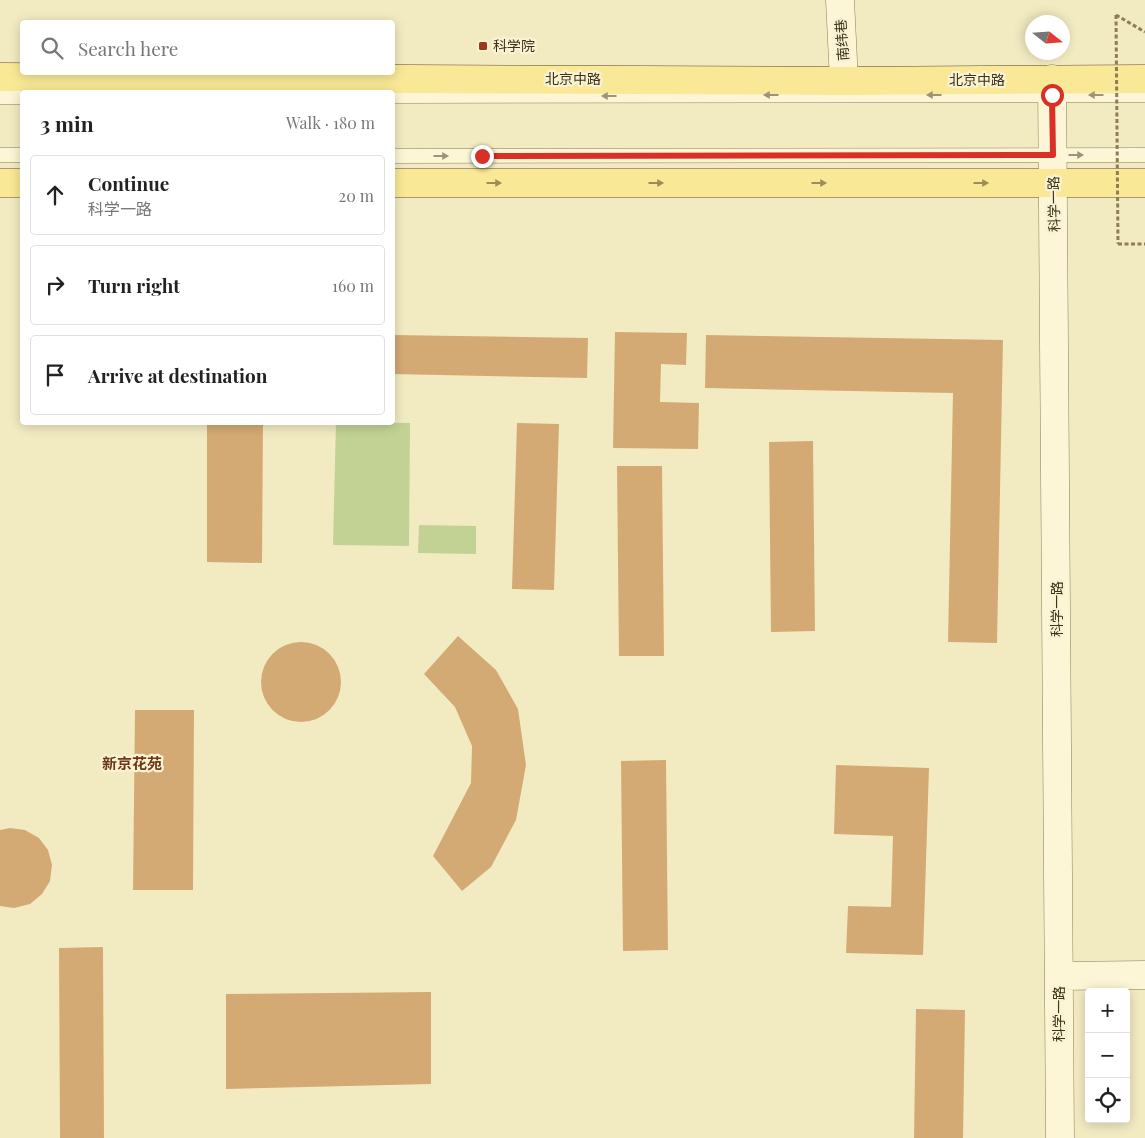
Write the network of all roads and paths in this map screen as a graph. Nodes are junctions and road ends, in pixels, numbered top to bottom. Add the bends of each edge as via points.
1 (840, 0) edge
2 (1145, 32) edge
3 (0, 77) edge
4 (1145, 79) edge
5 (844, 81) junction
6 (1052, 87) junction
7 (1145, 94) edge
8 (395, 96) edge
9 (0, 97) edge
10 (20, 97) edge
11 (0, 155) edge
12 (20, 155) edge
13 (1053, 155) junction
14 (1145, 155) edge
15 (395, 156) edge
16 (0, 183) edge
17 (20, 183) edge
18 (395, 183) edge
19 (1054, 183) junction
20 (1145, 183) edge
21 (1145, 244) edge
22 (1145, 975) edge
23 (1059, 976) junction
24 (1060, 1138) edge

1 - 5 street, 南纬巷
2 - 21 path, bridge via 1116,15 1118,244
3 - 5 main road, 北京中路
4 - 6 main road, 北京中路
5 - 6 main road, 北京中路
7 -> 6 lane
6 -> 8 lane
6 - 13 street, 科学一路
9 - 10 lane
11 - 12 lane
13 -> 14 lane
15 -> 13 lane
13 - 19 street, 科学一路
16 - 17 main road
18 -> 19 main road
19 - 20 main road
19 - 23 street, 科学一路
22 - 23 street
23 - 24 street, 科学一路

